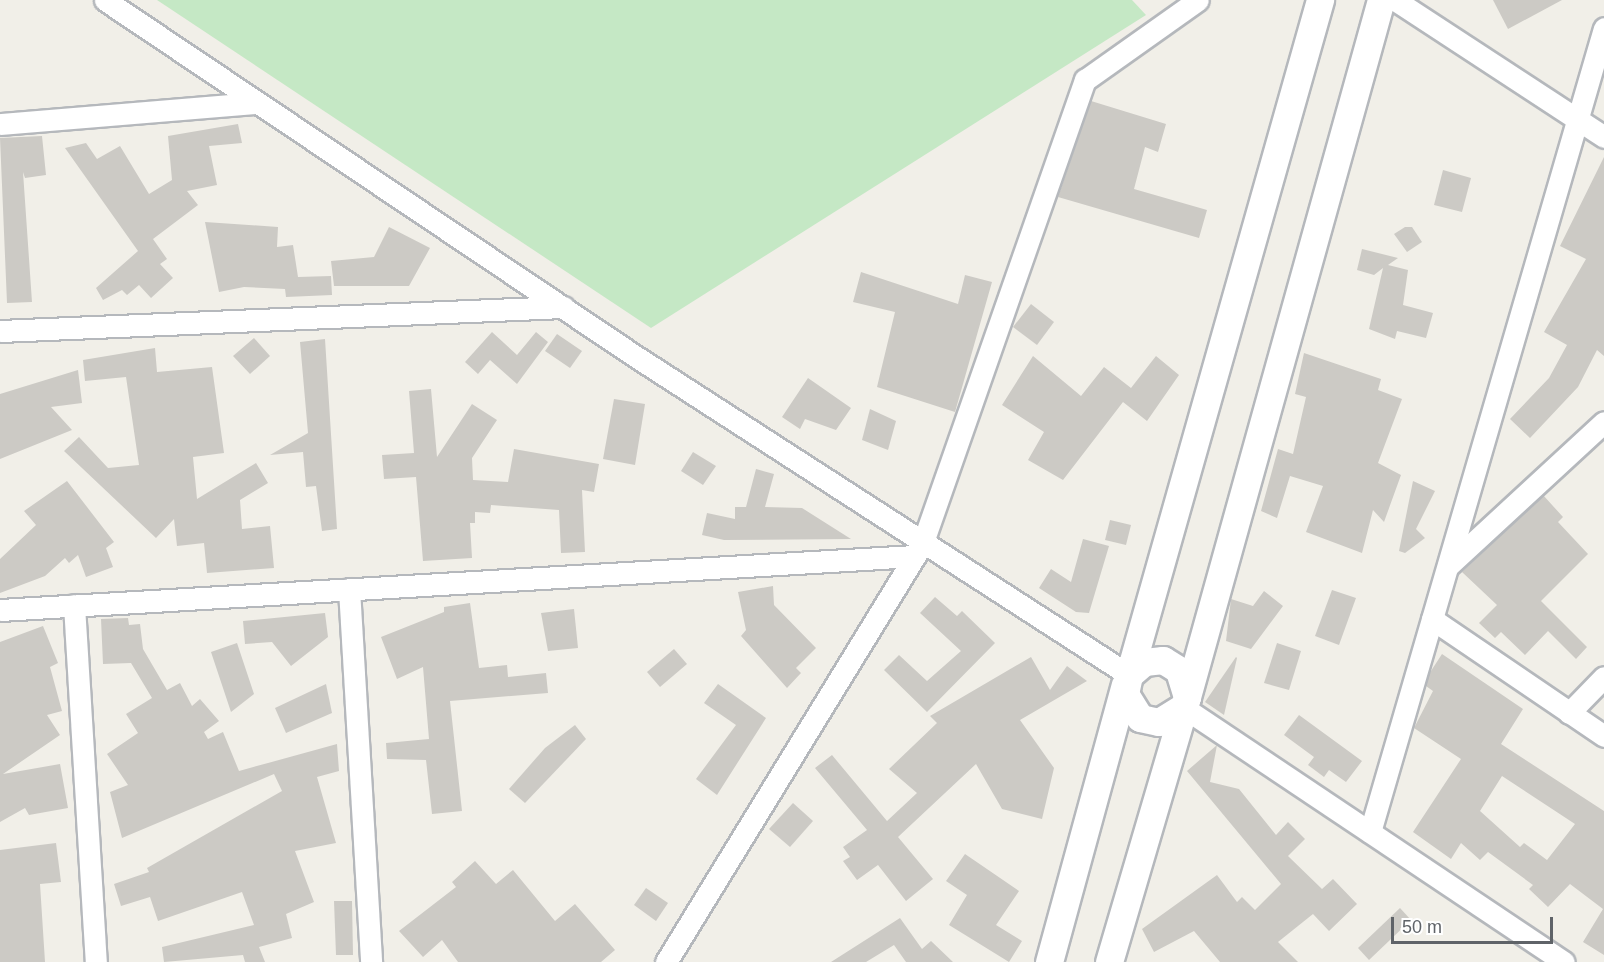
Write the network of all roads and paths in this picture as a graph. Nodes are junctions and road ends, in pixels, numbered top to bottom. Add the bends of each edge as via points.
1 (105, 0) edge
2 (1198, 0) edge
3 (1320, 0) edge
4 (1381, 0) edge
5 (1395, 0) edge
6 (1604, 28) edge
7 (253, 103) junction
8 (1577, 120) junction
9 (0, 124) edge
10 (1604, 137) edge
11 (564, 307) junction
12 (0, 331) edge
13 (1604, 422) edge
14 (918, 549) junction
15 (1447, 567) junction
16 (350, 589) junction
17 (74, 605) junction
18 (0, 610) edge
19 (1432, 619) junction
20 (1604, 676) edge
21 (1127, 680) junction
22 (1185, 702) junction
23 (1569, 713) junction
24 (1604, 736) edge
25 (1370, 832) junction
26 (96, 962) edge
27 (371, 962) edge
28 (666, 962) edge
29 (1049, 962) edge
30 (1109, 962) edge
31 (1564, 962) edge

1 - 7 street
2 - 14 street via 1085,80
3 - 21 street
4 - 22 street
5 - 8 street
6 - 8 street
7 - 9 street
7 - 11 street
8 - 10 street
8 - 15 street
11 - 12 street
11 - 14 street
13 - 15 street
14 - 16 street
14 - 21 street
14 - 28 street
15 - 19 street
16 - 17 street
16 - 27 street
17 - 18 street
17 - 26 street
19 - 23 street
19 - 25 street
20 - 23 street
21 - 22 street via 1133,712 1149,722 1168,719
21 - 22 street via 1143,662 1163,660 1179,670
21 - 29 street
22 - 25 street
22 - 30 street
23 - 24 street
25 - 31 street

